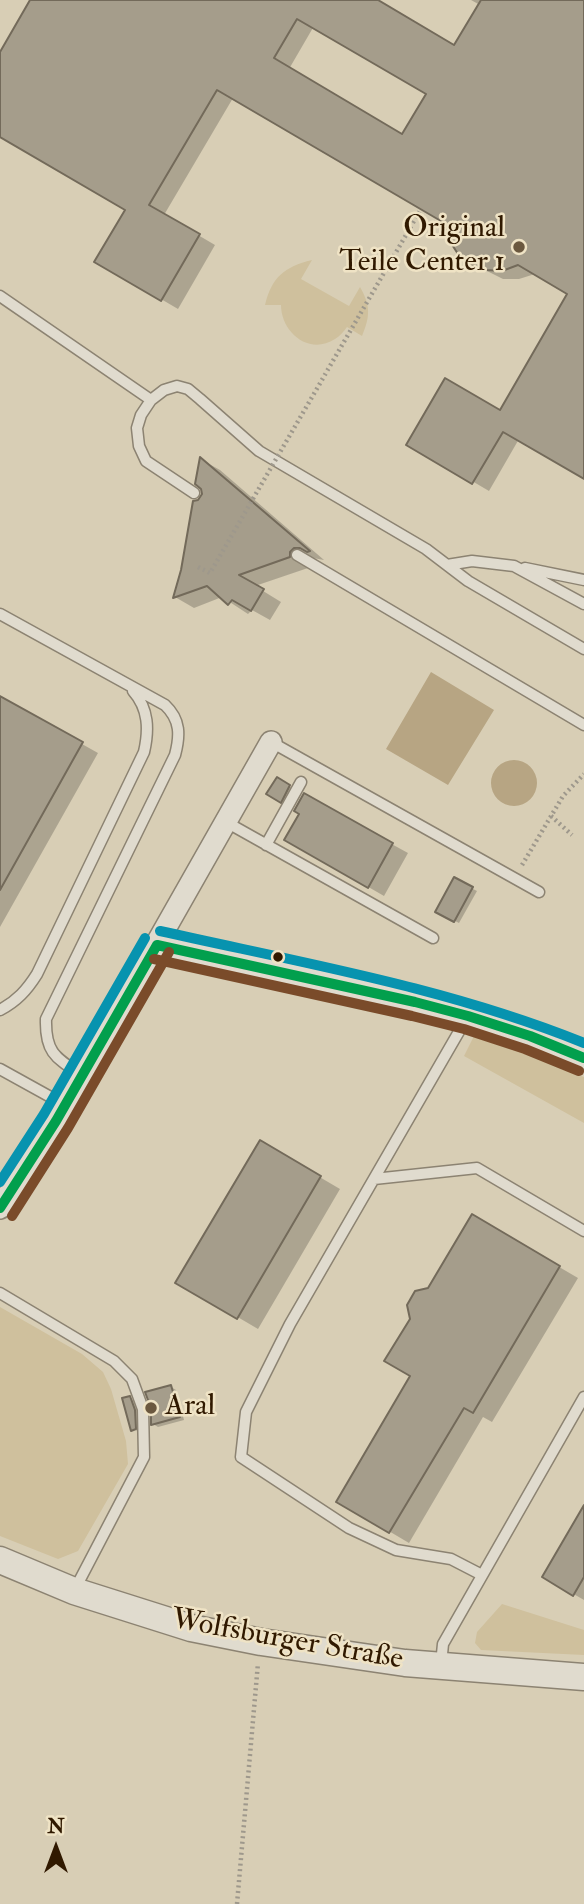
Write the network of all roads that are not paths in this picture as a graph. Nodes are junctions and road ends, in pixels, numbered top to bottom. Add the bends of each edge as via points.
1 (0, 296) edge
2 (151, 400) junction
3 (194, 493) dead end
4 (296, 555) dead end
5 (447, 565) junction
6 (514, 566) junction
7 (584, 580) edge
8 (584, 604) edge
9 (0, 614) edge
10 (584, 649) edge
11 (126, 684) junction
12 (584, 725) edge
13 (271, 743) joint
14 (301, 782) dead end
15 (226, 822) junction
16 (266, 845) junction
17 (539, 892) dead end
18 (433, 938) dead end
19 (157, 945) junction
20 (0, 1010) edge
21 (467, 1016) junction
22 (584, 1058) edge
23 (0, 1069) edge
24 (82, 1075) junction
25 (65, 1105) junction
26 (374, 1179) junction
27 (0, 1208) edge
28 (584, 1231) edge
29 (0, 1293) edge
30 (584, 1397) edge
31 (0, 1560) edge
32 (482, 1575) junction
33 (74, 1591) junction
34 (440, 1666) junction
35 (584, 1677) edge

1 - 2 lane
2 - 3 lane via 137,428 139,446 146,461
2 - 5 lane via 177,386 188,389 259,451
4 - 12 lane
5 - 6 lane via 472,561
5 - 10 lane
6 - 7 lane
6 - 8 lane
9 - 11 lane
11 - 20 lane via 146,715 144,752 37,974 13,1003
11 - 24 lane via 172,712 179,738 175,755 46,1019 49,1047 56,1058
13 - 15 street
13 - 17 lane
14 - 16 lane
15 - 16 lane
15 - 19 street
16 - 18 lane
19 - 21 street
19 - 24 street
21 - 22 street
21 - 26 lane
23 - 25 lane
24 - 25 street
25 - 27 street
26 - 28 lane via 477,1168
26 - 32 lane via 290,1324 246,1412 241,1457 349,1528 396,1550 452,1559
29 - 33 lane via 114,1361 132,1379 143,1409 144,1457
30 - 32 lane
31 - 33 street, Wolfsburger Straße
32 - 34 lane via 443,1644
33 - 34 street, Wolfsburger Straße via 191,1628
34 - 35 street, Wolfsburger Straße

